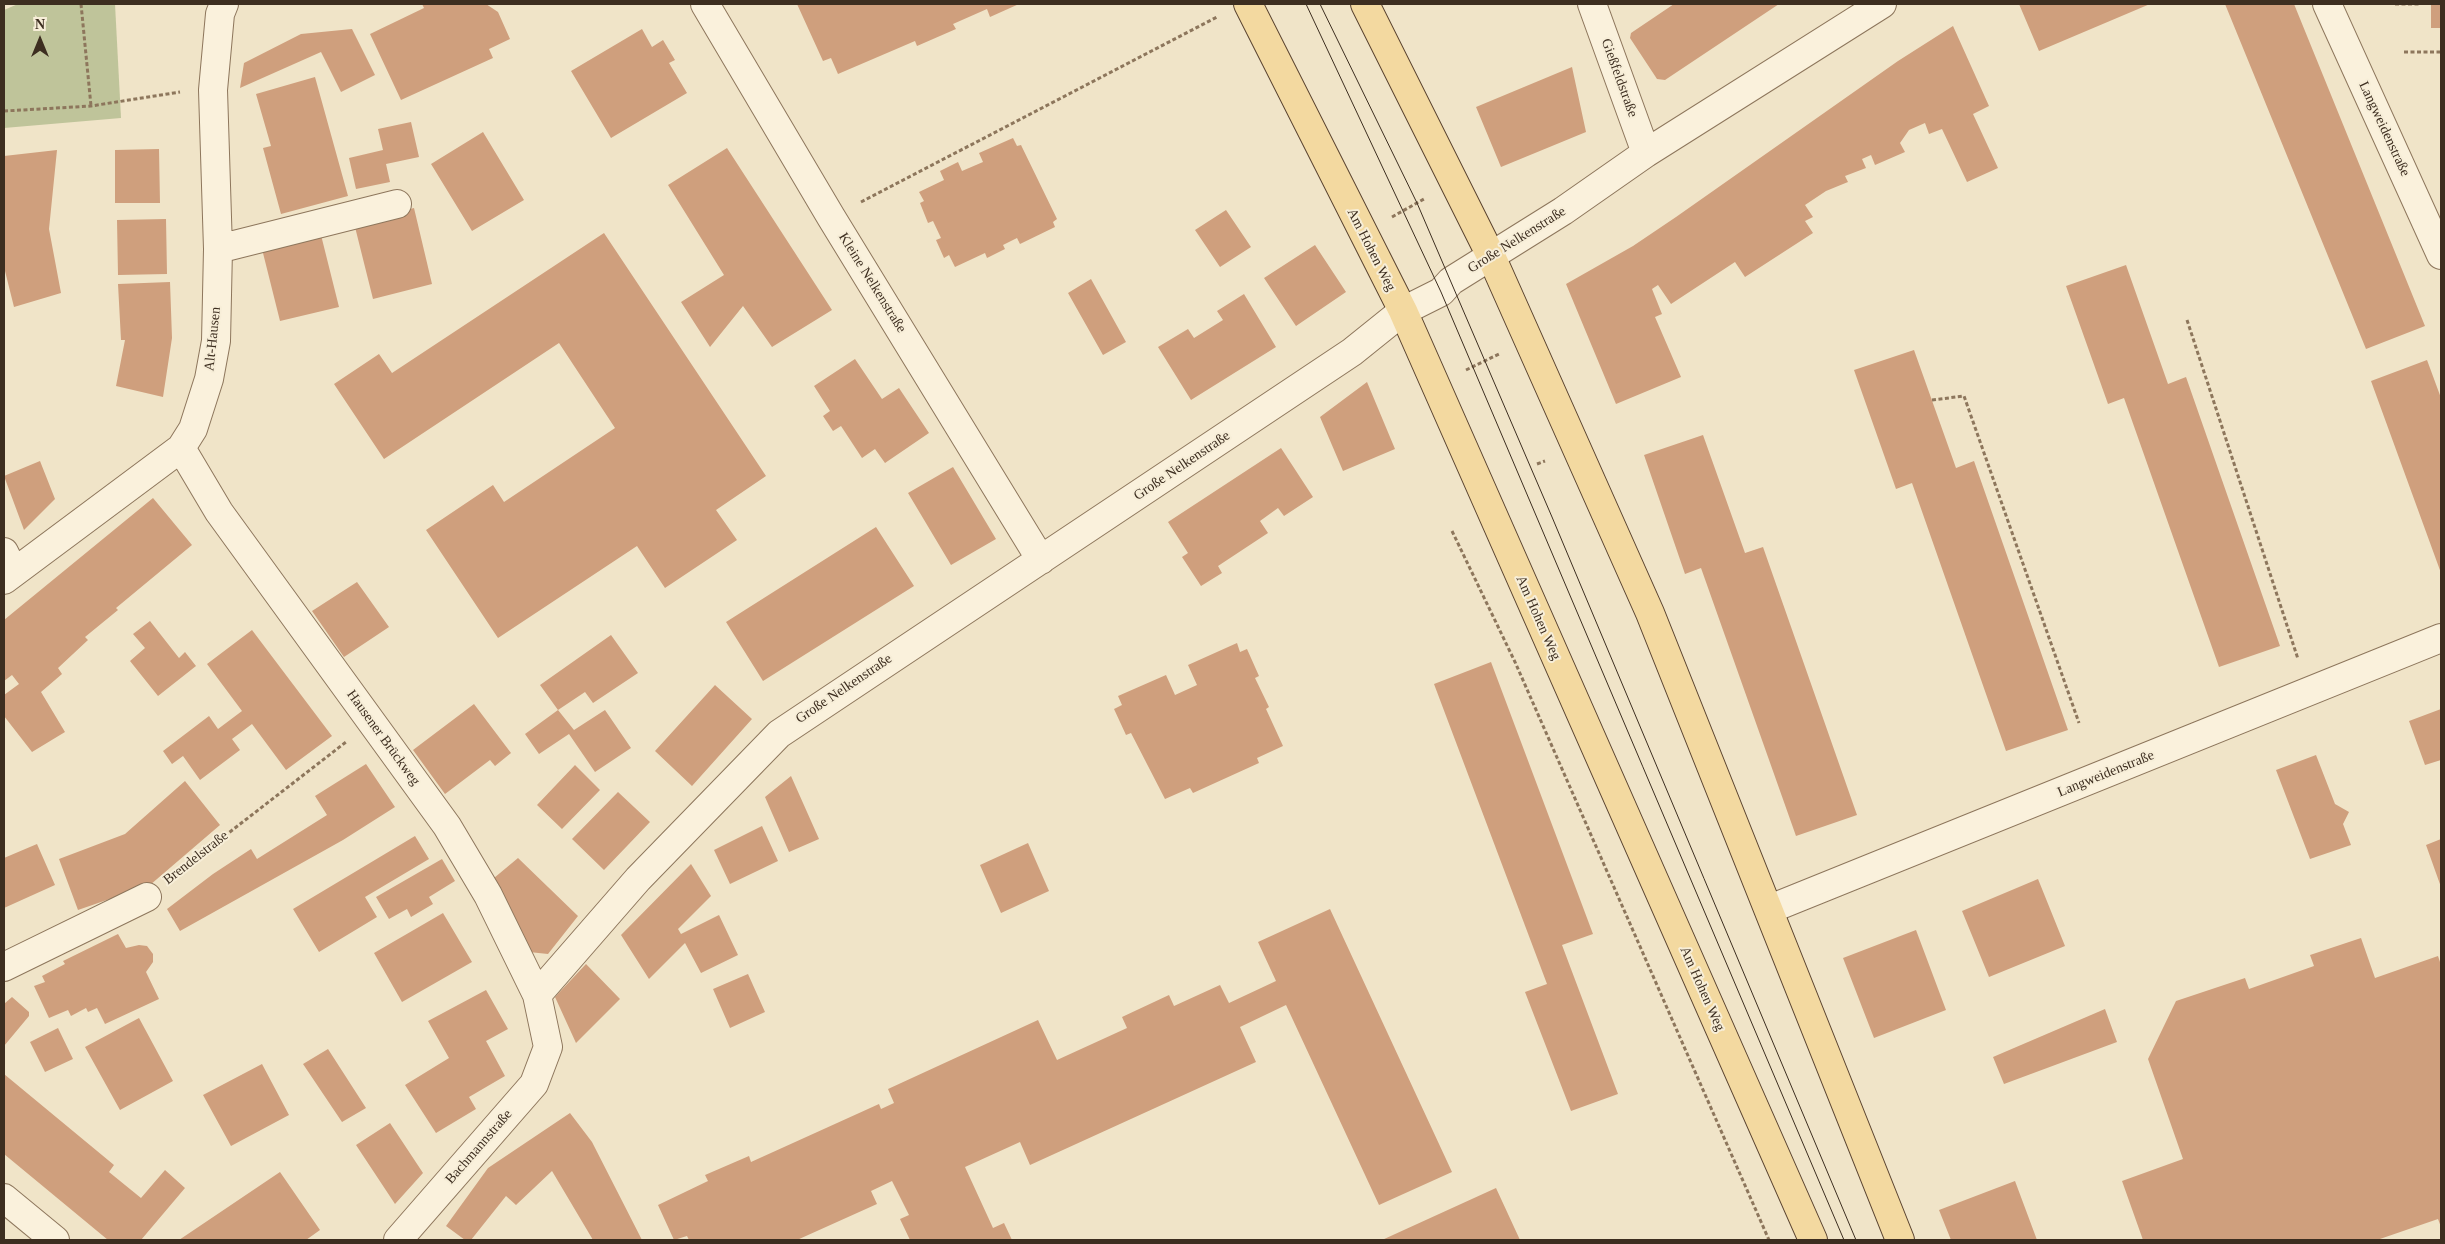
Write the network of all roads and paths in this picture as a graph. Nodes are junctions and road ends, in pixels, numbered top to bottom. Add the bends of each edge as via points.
1 (82, 4) edge
2 (224, 4) edge
3 (705, 4) edge
4 (1248, 4) edge
5 (1365, 4) edge
6 (1592, 4) edge
7 (1882, 4) edge
8 (2327, 4) edge
9 (2395, 4) edge
10 (2419, 4) edge
11 (1220, 15) dead end
12 (2404, 52) dead end
13 (2441, 52) edge
14 (213, 90) junction
15 (91, 106) junction
16 (4, 111) edge
17 (1646, 153) junction
18 (1426, 198) dead end
19 (397, 204) dead end
20 (831, 217) junction
21 (1384, 222) dead end
22 (218, 249) junction
23 (2441, 255) edge
24 (1491, 256) junction
25 (1403, 312) junction
26 (2186, 320) dead end
27 (1504, 352) dead end
28 (1458, 372) dead end
29 (1932, 400) dead end
30 (180, 448) junction
31 (1452, 531) dead end
32 (1041, 560) junction
33 (7, 568) edge
34 (2441, 638) edge
35 (2309, 692) junction
36 (372, 722) junction
37 (2079, 723) dead end
38 (147, 897) joint
39 (1770, 909) junction
40 (4, 967) edge
41 (537, 995) junction
42 (548, 1047) joint
43 (4, 1198) edge
44 (55, 1240) edge
45 (398, 1240) edge
46 (1769, 1240) edge
47 (1813, 1240) edge
48 (1900, 1240) edge

1 - 15 path
2 - 14 street, Alt-Hausen via 220,14
3 - 20 street, Kleine Nelkenstraße
4 - 25 main road, Am Hohen Weg
5 - 24 main road
6 - 17 street, Gießfeldstraße
7 - 17 street, Große Nelkenstraße
8 - 23 street, Langweidenstraße
9 - 10 path
11 - 20 path
12 - 13 path
14 - 15 path via 186,91
14 - 22 street, Alt-Hausen
15 - 16 path
17 - 24 street, Große Nelkenstraße
18 - 21 path
19 - 22 street
20 - 32 street, Kleine Nelkenstraße
22 - 30 street, Alt-Hausen via 216,342 209,379 193,429
24 - 25 street, Große Nelkenstraße via 1451,281 1441,292
24 - 39 main road via 1650,613
25 - 32 street, Große Nelkenstraße via 1352,352
25 - 47 main road, Am Hohen Weg
26 - 35 path
27 - 28 path
29 - 37 path via 1964,396
30 - 33 street, Alt-Hausen
30 - 36 street, Hausener Brückweg via 219,512
31 - 46 path via 1515,662
32 - 41 street, Große Nelkenstraße via 779,734 638,879
34 - 35 street, Langweidenstraße
35 - 39 street, Langweidenstraße
36 - 38 path, Brendelstraße
36 - 41 street, Hausener Brückweg via 447,826 488,895
38 - 40 street
39 - 48 main road
41 - 42 street, Hausener Brückweg
42 - 45 street, Bachmannstraße via 534,1084
43 - 44 street

